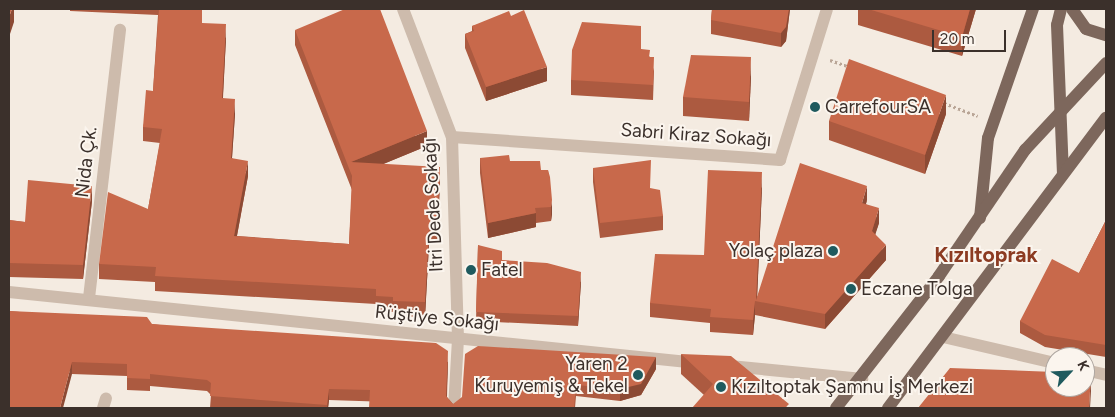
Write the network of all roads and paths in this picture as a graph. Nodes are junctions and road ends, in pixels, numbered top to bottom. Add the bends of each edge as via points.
1 (403, 9) edge
2 (827, 9) edge
3 (1033, 9) edge
4 (1061, 9) edge
5 (1072, 9) edge
6 (120, 30) dead end
7 (1106, 35) edge
8 (836, 62) dead end
9 (1106, 63) edge
10 (854, 69) edge
11 (935, 100) edge
12 (1061, 110) junction
13 (981, 117) dead end
14 (1106, 118) edge
15 (452, 137) junction
16 (1063, 173) junction
17 (980, 221) junction
18 (9, 292) edge
19 (89, 298) junction
20 (943, 337) junction
21 (458, 339) junction
22 (1045, 361) edge
23 (862, 379) junction
24 (454, 408) edge
25 (836, 408) edge
26 (888, 408) edge

1 - 15 street, Itri Dede Sokağı
2 - 15 street, Sabri Kiraz Sokağı via 780,160
3 - 17 main road via 988,138
4 - 12 main road via 1057,24
5 - 7 main road via 1086,29
6 - 19 street, Nida Çk.
8 - 10 path
9 - 12 main road
11 - 13 path
12 - 16 main road
12 - 17 main road via 1025,150
14 - 16 main road
15 - 21 street, Itri Dede Sokağı
16 - 20 main road
17 - 23 main road
18 - 19 street, Rüştiye Sokağı
19 - 21 street, Rüştiye Sokağı
20 - 22 street
20 - 26 main road
21 - 23 street, Rüştiye Sokağı
21 - 24 street, Itri Dede Sokağı
23 - 25 main road

